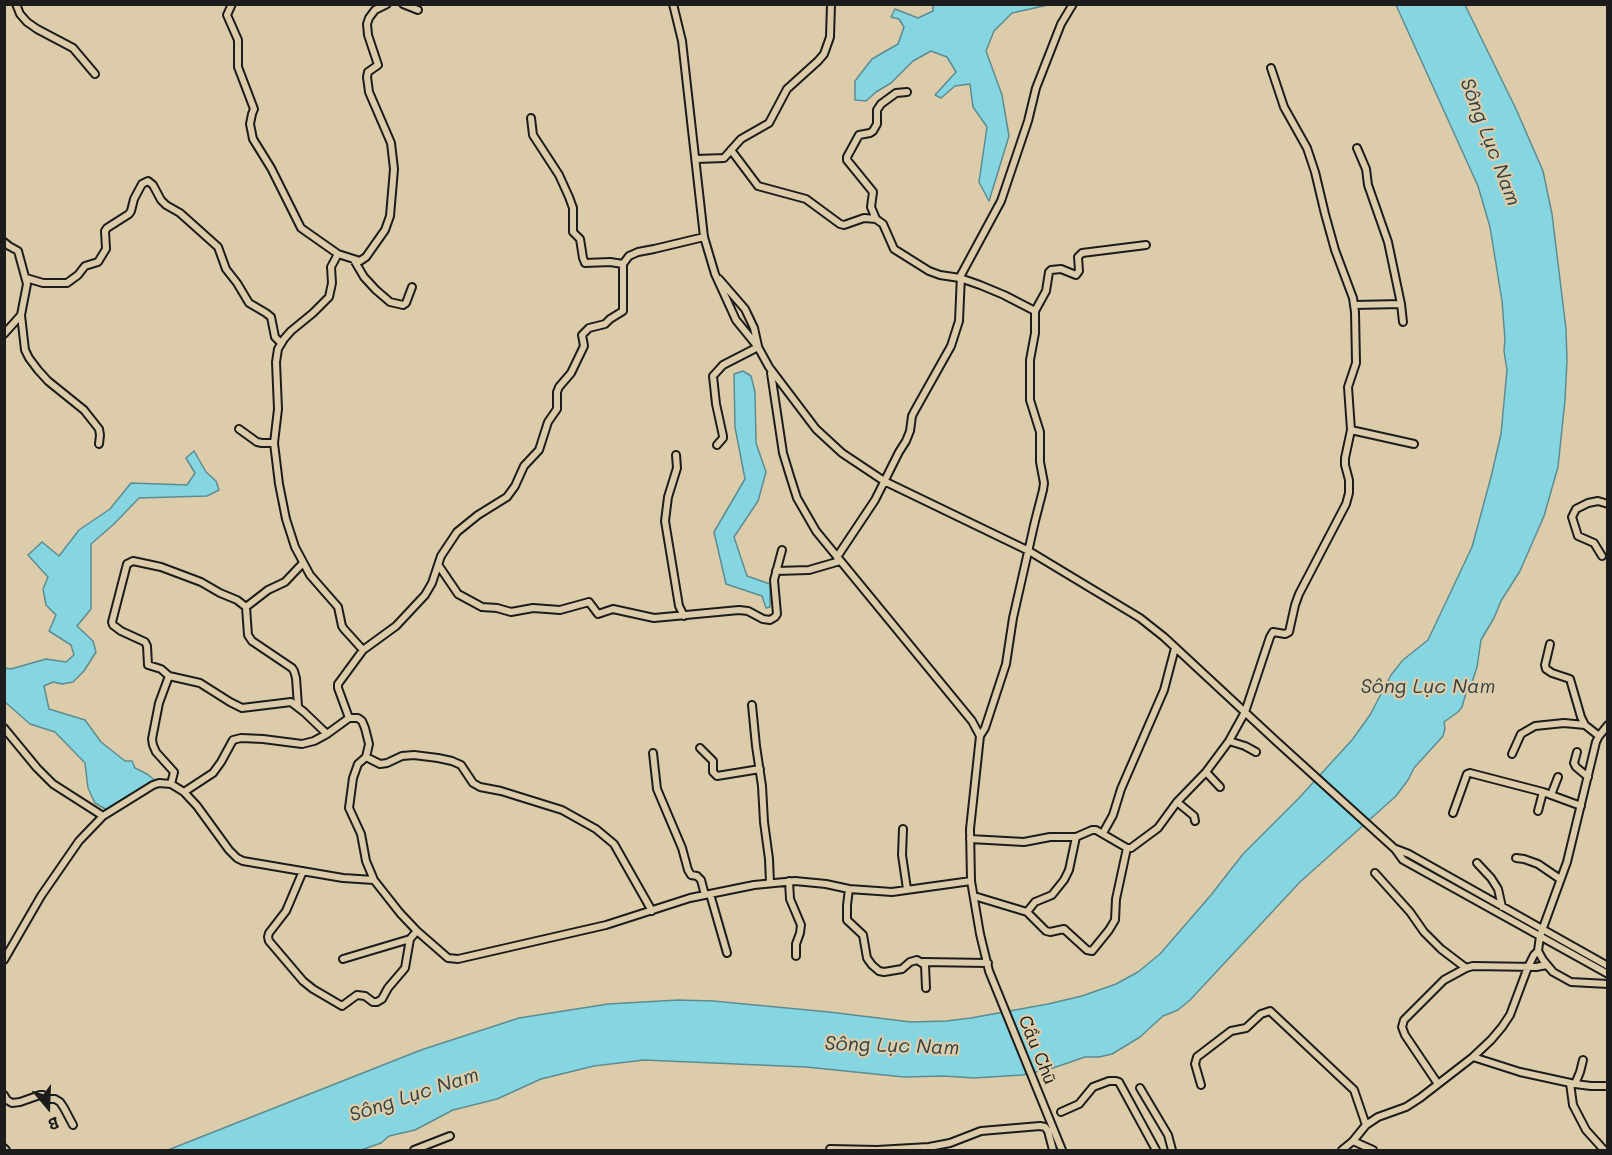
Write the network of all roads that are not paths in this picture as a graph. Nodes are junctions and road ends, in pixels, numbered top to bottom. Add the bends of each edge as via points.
1 (16, 4) edge
2 (232, 4) edge
3 (387, 4) edge
4 (403, 4) edge
5 (673, 4) edge
6 (831, 4) edge
7 (1073, 4) edge
8 (418, 10) dead end
9 (1271, 68) dead end
10 (95, 74) dead end
11 (908, 92) dead end
12 (531, 118) dead end
13 (1357, 148) dead end
14 (730, 150) junction
15 (696, 159) junction
16 (876, 219) junction
17 (704, 237) junction
18 (4, 242) edge
19 (1146, 245) dead end
20 (338, 254) junction
21 (354, 260) junction
22 (623, 264) junction
23 (715, 274) junction
24 (26, 278) junction
25 (960, 278) junction
26 (412, 287) dead end
27 (1401, 304) junction
28 (1354, 305) junction
29 (1035, 311) junction
30 (21, 315) junction
31 (1403, 322) dead end
32 (4, 334) edge
33 (281, 343) junction
34 (758, 347) junction
35 (770, 367) junction
36 (239, 429) dead end
37 (1351, 430) junction
38 (274, 442) junction
39 (99, 444) dead end
40 (1414, 444) dead end
41 (717, 445) dead end
42 (676, 455) dead end
43 (884, 481) junction
44 (1608, 504) edge
45 (782, 550) dead end
46 (1029, 551) junction
47 (1602, 556) dead end
48 (839, 559) junction
49 (303, 562) junction
50 (439, 566) junction
51 (776, 571) junction
52 (246, 607) junction
53 (684, 616) junction
54 (1551, 644) dead end
55 (1175, 648) junction
56 (363, 650) junction
57 (169, 676) junction
58 (752, 705) dead end
59 (298, 706) junction
60 (1245, 712) junction
61 (350, 718) junction
62 (1586, 725) junction
63 (1608, 725) edge
64 (4, 728) edge
65 (327, 734) junction
66 (980, 736) junction
67 (1599, 736) junction
68 (1229, 741) junction
69 (700, 748) dead end
70 (1256, 752) dead end
71 (1577, 752) dead end
72 (653, 753) dead end
73 (1512, 754) dead end
74 (366, 757) junction
75 (760, 769) junction
76 (1206, 772) junction
77 (1558, 777) dead end
78 (1588, 777) junction
79 (171, 784) junction
80 (1220, 787) dead end
81 (184, 792) junction
82 (1543, 792) junction
83 (1551, 795) junction
84 (1177, 802) junction
85 (1581, 806) junction
86 (1538, 811) dead end
87 (1453, 813) dead end
88 (103, 816) junction
89 (1195, 821) dead end
90 (903, 828) dead end
91 (1103, 833) junction
92 (1076, 837) junction
93 (970, 839) junction
94 (1127, 848) junction
95 (1395, 849) junction
96 (1516, 858) dead end
97 (1477, 863) dead end
98 (303, 871) junction
99 (1375, 873) dead end
100 (1560, 879) junction
101 (374, 880) junction
102 (789, 881) junction
103 (971, 881) junction
104 (770, 883) junction
105 (849, 889) junction
106 (907, 889) junction
107 (707, 895) junction
108 (974, 896) junction
109 (1502, 907) junction
110 (652, 910) junction
111 (1027, 912) junction
112 (417, 931) junction
113 (1541, 933) junction
114 (410, 939) junction
115 (1538, 951) junction
116 (727, 953) dead end
117 (796, 956) dead end
118 (343, 959) dead end
119 (4, 960) edge
120 (923, 962) junction
121 (1547, 965) junction
122 (1608, 966) edge
123 (989, 967) junction
124 (1528, 967) junction
125 (1466, 968) junction
126 (1608, 974) edge
127 (1608, 984) edge
128 (926, 988) dead end
129 (1473, 1057) junction
130 (1583, 1060) dead end
131 (1572, 1083) junction
132 (1438, 1084) junction
133 (1201, 1085) dead end
134 (1608, 1086) edge
135 (1140, 1088) dead end
136 (4, 1095) edge
137 (1061, 1112) dead end
138 (73, 1125) dead end
139 (1366, 1125) junction
140 (450, 1136) dead end
141 (1353, 1141) junction
142 (830, 1149) dead end
143 (414, 1150) edge
144 (1053, 1150) edge
145 (1062, 1150) edge
146 (1156, 1150) edge
147 (1172, 1150) edge
148 (1342, 1150) edge
149 (1373, 1150) edge
150 (1604, 1150) edge

1 - 10 street via 27,22 73,48
2 - 20 street via 227,15 236,31 238,68 254,110 250,124 253,139 301,228
3 - 21 street via 369,18 368,35 378,65 367,77 369,92 391,143 394,169 390,216 363,261
4 - 8 street
5 - 15 street via 682,43
6 - 14 street via 830,37 824,54 787,89 769,123
7 - 25 street via 1036,88 1001,201
9 - 28 street via 1284,107 1307,148
11 - 16 street via 896,93 881,104 873,131 859,135 847,157 873,192 871,207
12 - 22 street via 533,135 559,175 573,208 573,232 580,239 583,261
13 - 27 street via 1388,242
14 - 15 street via 721,159
14 - 16 street via 758,186 806,199 840,224
15 - 17 street
16 - 25 street via 883,224 896,251 934,273
17 - 22 street via 638,252
17 - 23 street
18 - 24 street via 18,251
19 - 29 street via 1082,253 1076,275 1051,270
20 - 21 street
20 - 33 street via 331,267 329,297
21 - 26 street via 364,277 390,302 406,303
22 - 50 street via 623,311 582,335 583,348 571,374 559,387 557,409 547,424 539,450 524,466 507,497 457,532
23 - 34 street via 736,320
23 - 34 street via 745,309
24 - 30 street
24 - 33 street via 68,283 85,266 98,262 106,249 105,231 129,214 142,184 148,181 166,205 218,247 226,269 249,303 271,317 275,337
25 - 29 street
25 - 43 street via 960,314 955,336 912,416 906,441
27 - 28 street
27 - 31 street
28 - 37 street via 1356,363 1348,387
29 - 46 street, Cầu Chũ via 1030,400 1040,432 1044,483
30 - 32 street
30 - 39 street via 29,358 48,381 84,410 99,429
33 - 38 street via 276,362 279,394
34 - 35 street
34 - 41 street via 723,365 713,376 723,438
35 - 43 street via 816,429 842,453
35 - 48 street via 783,453 797,498 816,531
36 - 38 street via 257,442
37 - 40 street
37 - 60 street via 1345,458 1349,480 1346,504 1299,594 1289,632 1273,632 1270,637
38 - 49 street via 286,519
42 - 53 street via 677,468 665,521
43 - 46 street
43 - 48 street
44 - 47 street via 1588,503 1576,509 1572,517 1578,536 1594,543
45 - 51 street
46 - 55 street via 1140,618
46 - 66 street, Cầu Chũ via 1006,664
48 - 51 street via 809,570
48 - 66 street via 972,721
49 - 52 street via 285,582
49 - 56 street via 338,607 344,629
50 - 53 street via 459,594 482,607 511,612 533,608 560,610 589,602 598,614 613,609 654,618
50 - 56 street via 417,605
51 - 53 street via 777,614 770,620 739,610
52 - 57 street via 205,584 161,567 140,561 127,564 113,625 145,642 148,665
52 - 59 street via 252,641 294,671
54 - 62 street via 1546,669 1570,679
55 - 60 street
55 - 91 street via 1164,690
56 - 61 street via 338,684
57 - 59 street via 200,683 242,708 288,701
57 - 79 street via 152,739 156,752 174,772
58 - 75 street
59 - 65 street
60 - 68 street
60 - 95 street
61 - 65 street
61 - 74 street via 358,718 365,728 369,744
62 - 67 street
62 - 73 street via 1535,726 1521,734
63 - 67 street
64 - 88 street via 53,784
65 - 81 street via 302,744 233,740 213,773
66 - 93 street, Cầu Chũ
67 - 78 street
68 - 70 street
68 - 76 street
69 - 75 street via 713,761 717,776
71 - 78 street via 1574,763
72 - 107 street via 657,789 689,873 701,880
74 - 101 street via 356,768 349,808
74 - 110 street via 380,764 414,755 453,761 480,787 562,810 614,844
75 - 104 street
76 - 80 street
76 - 84 street
77 - 83 street
78 - 85 street
79 - 81 street
79 - 88 street via 153,785
81 - 98 street via 237,858
82 - 83 street
82 - 86 street
82 - 87 street via 1470,773
83 - 85 street
84 - 89 street
84 - 94 street via 1158,828
85 - 100 street
88 - 119 street via 79,841 45,888
90 - 106 street via 902,859
91 - 92 street via 1092,830
91 - 94 street
92 - 93 street via 1024,842
92 - 111 street via 1064,880 1052,895 1035,902
93 - 103 street, Cầu Chũ
94 - 111 street via 1115,920 1092,951 1064,929 1046,930
95 - 109 street
95 - 113 street via 1403,860
96 - 100 street via 1531,861
97 - 109 street via 1498,889
98 - 101 street
98 - 114 street via 286,911 268,937 295,973 313,989 342,1006 357,995 380,1001 405,968
99 - 125 street via 1424,932
100 - 113 street
101 - 112 street
102 - 104 street
102 - 105 street
102 - 117 street via 790,899 801,925
103 - 106 street
103 - 108 street, Cầu Chũ
104 - 107 street
105 - 106 street
105 - 120 street via 847,920 863,935 867,958 875,969 884,972 902,969 914,960
107 - 110 street
107 - 116 street
108 - 111 street
108 - 123 street, Cầu Chũ
109 - 113 street
110 - 112 street via 606,926 458,959 448,958
112 - 114 street
113 - 115 street
113 - 122 street
113 - 126 street
114 - 118 street
115 - 121 street
115 - 124 street
120 - 123 street
120 - 128 street
121 - 124 street
121 - 127 street via 1571,982
123 - 145 street, Cầu Chũ
124 - 125 street
124 - 129 street via 1510,1015
125 - 132 street via 1444,980 1402,1027
129 - 131 street
129 - 132 street
130 - 131 street
131 - 134 street
131 - 150 street via 1573,1105 1586,1130
132 - 139 street via 1406,1107
133 - 139 street via 1197,1057 1231,1031 1246,1028 1270,1011 1354,1090
135 - 147 street via 1167,1133
136 - 138 street via 12,1103 40,1095 54,1099 60,1102
137 - 146 street via 1079,1104 1093,1087 1119,1082
139 - 141 street
140 - 143 street
141 - 148 street
141 - 149 street
142 - 144 street via 929,1147 981,1131 1040,1126 1048,1131

